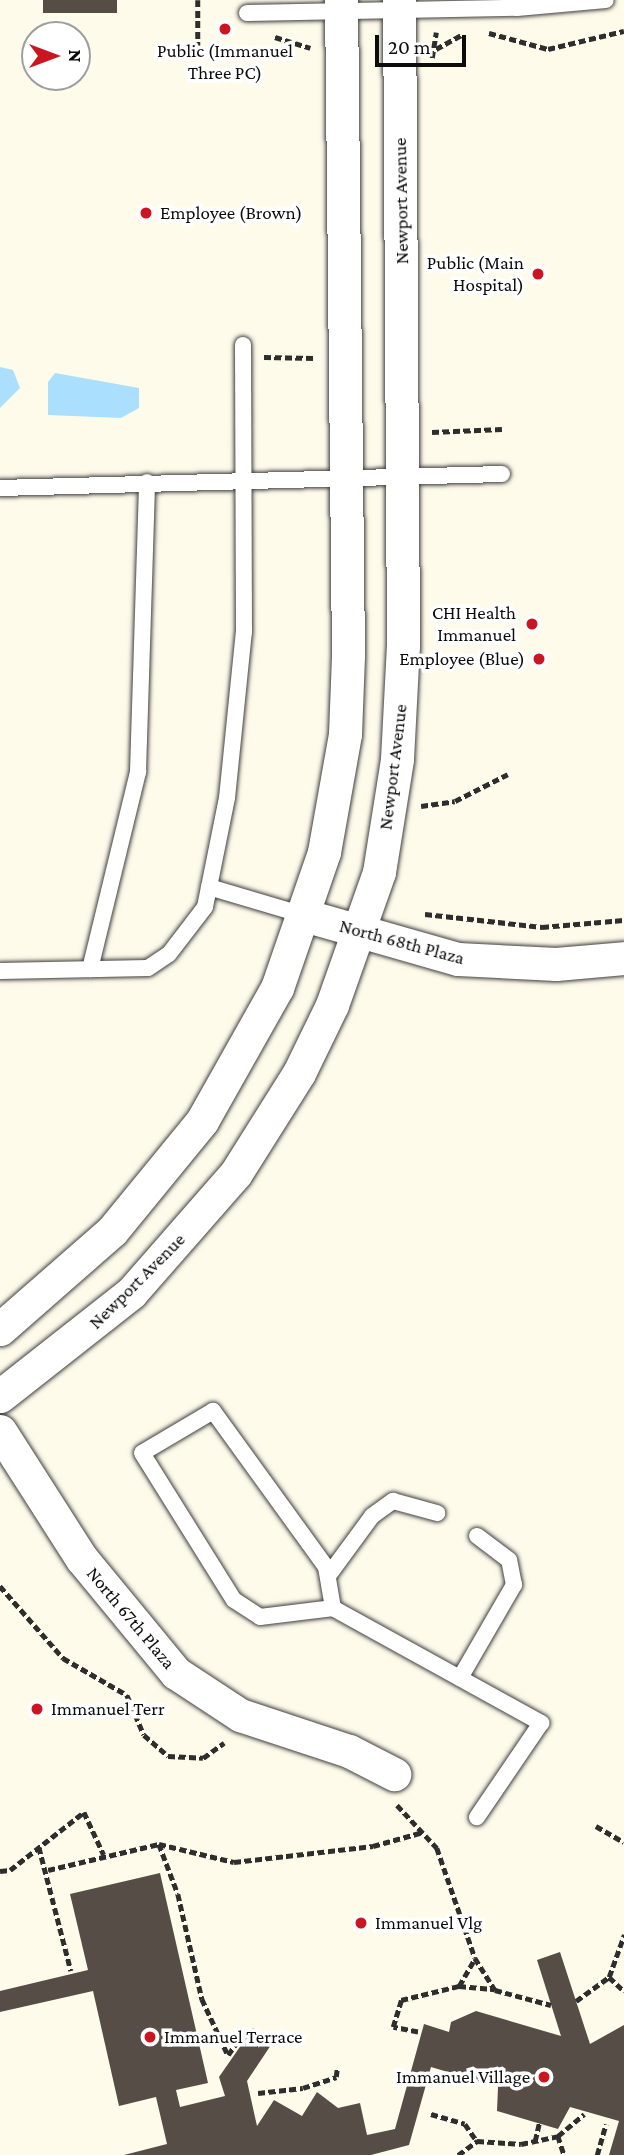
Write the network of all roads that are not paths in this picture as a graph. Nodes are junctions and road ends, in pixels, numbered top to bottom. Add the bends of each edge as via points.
1 (606, 0) edge
2 (340, 6) edge
3 (399, 6) edge
4 (247, 13) dead end
5 (243, 345) road end
6 (347, 474) junction
7 (404, 474) junction
8 (502, 474) dead end
9 (241, 478) junction
10 (147, 482) junction
11 (0, 488) edge
12 (209, 887) junction
13 (307, 916) junction
14 (362, 930) junction
15 (624, 958) edge
16 (90, 969) junction
17 (0, 971) edge
18 (0, 1329) edge
19 (0, 1396) edge
20 (0, 1431) edge
21 (438, 1513) dead end
22 (477, 1536) dead end
23 (328, 1576) junction
24 (333, 1608) junction
25 (460, 1678) junction
26 (394, 1774) dead end
27 (477, 1817) dead end

1 - 3 lane
2 - 3 lane
2 - 4 lane
2 - 6 street
3 - 7 street, Newport Avenue
5 - 9 lane
6 - 7 lane
6 - 9 lane
6 - 13 street via 345,734
7 - 8 lane
7 - 14 street, Newport Avenue via 397,759
9 - 10 lane
9 - 12 lane via 244,632 227,799
10 - 11 lane
10 - 16 lane via 138,772
12 - 13 lane
12 - 16 lane via 205,906 169,954 148,968
13 - 14 street, North 68th Plaza
13 - 18 street via 248,1049 202,1121 111,1231
14 - 15 street, North 68th Plaza via 458,960 556,964
14 - 19 street, Newport Avenue via 299,1073 236,1173 131,1293
16 - 17 lane
20 - 26 street, North 67th Plaza via 82,1559 176,1673 240,1715 349,1751
21 - 23 lane via 393,1501 372,1516
22 - 25 lane via 509,1560 514,1585
23 - 24 lane
23 - 24 lane via 213,1411 142,1453 234,1600 260,1617
24 - 25 lane
25 - 27 lane via 541,1723

